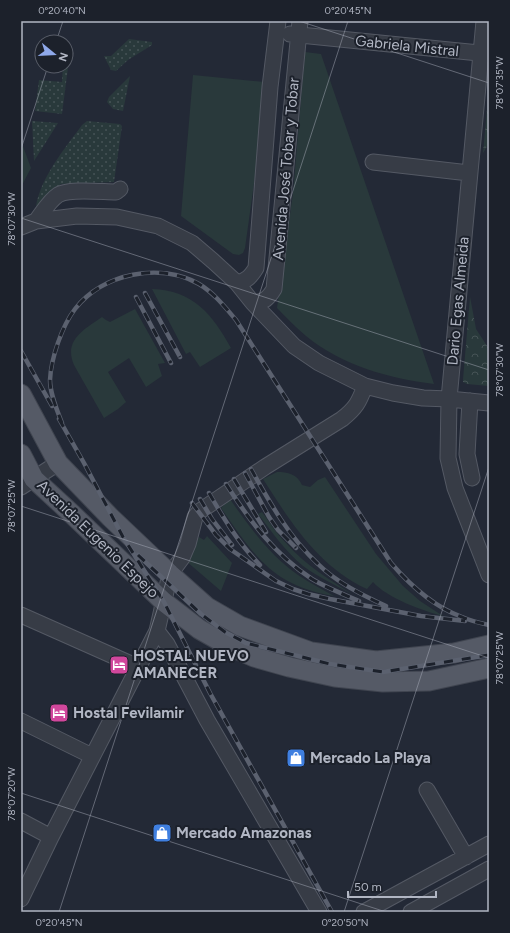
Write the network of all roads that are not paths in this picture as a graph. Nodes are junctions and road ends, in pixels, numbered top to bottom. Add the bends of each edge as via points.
1 (484, 21) edge
2 (278, 27) edge
3 (300, 28) edge
4 (485, 54) edge
5 (373, 162) dead end
6 (469, 174) junction
7 (120, 189) dead end
8 (36, 221) junction
9 (21, 227) edge
10 (237, 283) junction
11 (253, 303) junction
12 (365, 386) junction
13 (21, 394) edge
14 (449, 399) junction
15 (470, 401) junction
16 (489, 403) edge
17 (21, 454) edge
18 (58, 463) junction
19 (472, 478) dead end
20 (28, 483) edge
21 (170, 574) junction
22 (489, 575) edge
23 (164, 602) junction
24 (21, 616) edge
25 (157, 631) junction
26 (489, 645) edge
27 (138, 668) junction
28 (489, 668) edge
29 (21, 721) edge
30 (92, 756) junction
31 (427, 790) dead end
32 (21, 821) edge
33 (51, 837) junction
34 (489, 844) edge
35 (466, 857) junction
36 (489, 869) edge
37 (21, 899) edge
38 (384, 907) edge
39 (319, 912) edge
40 (364, 912) edge
41 (410, 912) edge

1 - 4 street, Dario Egas Almeida
2 - 3 street, Gabriela Mistral
2 - 10 street, Avenida José Tobar y Tobar via 270,86 256,268 250,278
3 - 4 street, Gabriela Mistral
3 - 11 street, Avenida José Tobar y Tobar via 274,289 262,303
4 - 6 street, Dario Egas Almeida
5 - 6 street
6 - 14 street, Dario Egas Almeida
7 - 8 street via 116,192 68,191 59,194
8 - 9 street
8 - 10 street via 77,216 117,217 158,226 192,243
10 - 11 street
11 - 12 street via 294,346 319,363
12 - 14 street via 422,398
12 - 21 street via 357,405 342,419 200,511 195,516 182,558
13 - 18 main road, Avenida Eugenio Espejo
14 - 15 street
14 - 22 street, Dario Egas Almeida via 448,458 455,488
15 - 16 street
15 - 19 street via 467,454
17 - 20 main road, Avenida Eugenio Espejo
18 - 20 street
18 - 21 main road, Avenida Eugenio Espejo
20 - 23 main road, Avenida Eugenio Espejo via 72,514
21 - 23 street, Avenida Eugenio Espejo
21 - 26 main road via 207,607 240,626 311,652 376,662 454,654
23 - 25 street, Avenida Eugenio Espejo
23 - 28 main road via 199,629 254,657 335,677 384,682 429,681
24 - 27 street
25 - 27 street, Avenida Eugenio Espejo
25 - 39 street via 167,644 207,720
27 - 30 street, Avenida Eugenio Espejo
29 - 30 street
30 - 33 street, Avenida Eugenio Espejo
31 - 35 street
32 - 33 street
33 - 37 street, Avenida Eugenio Espejo
34 - 35 street
35 - 38 street
36 - 41 street
38 - 40 street

